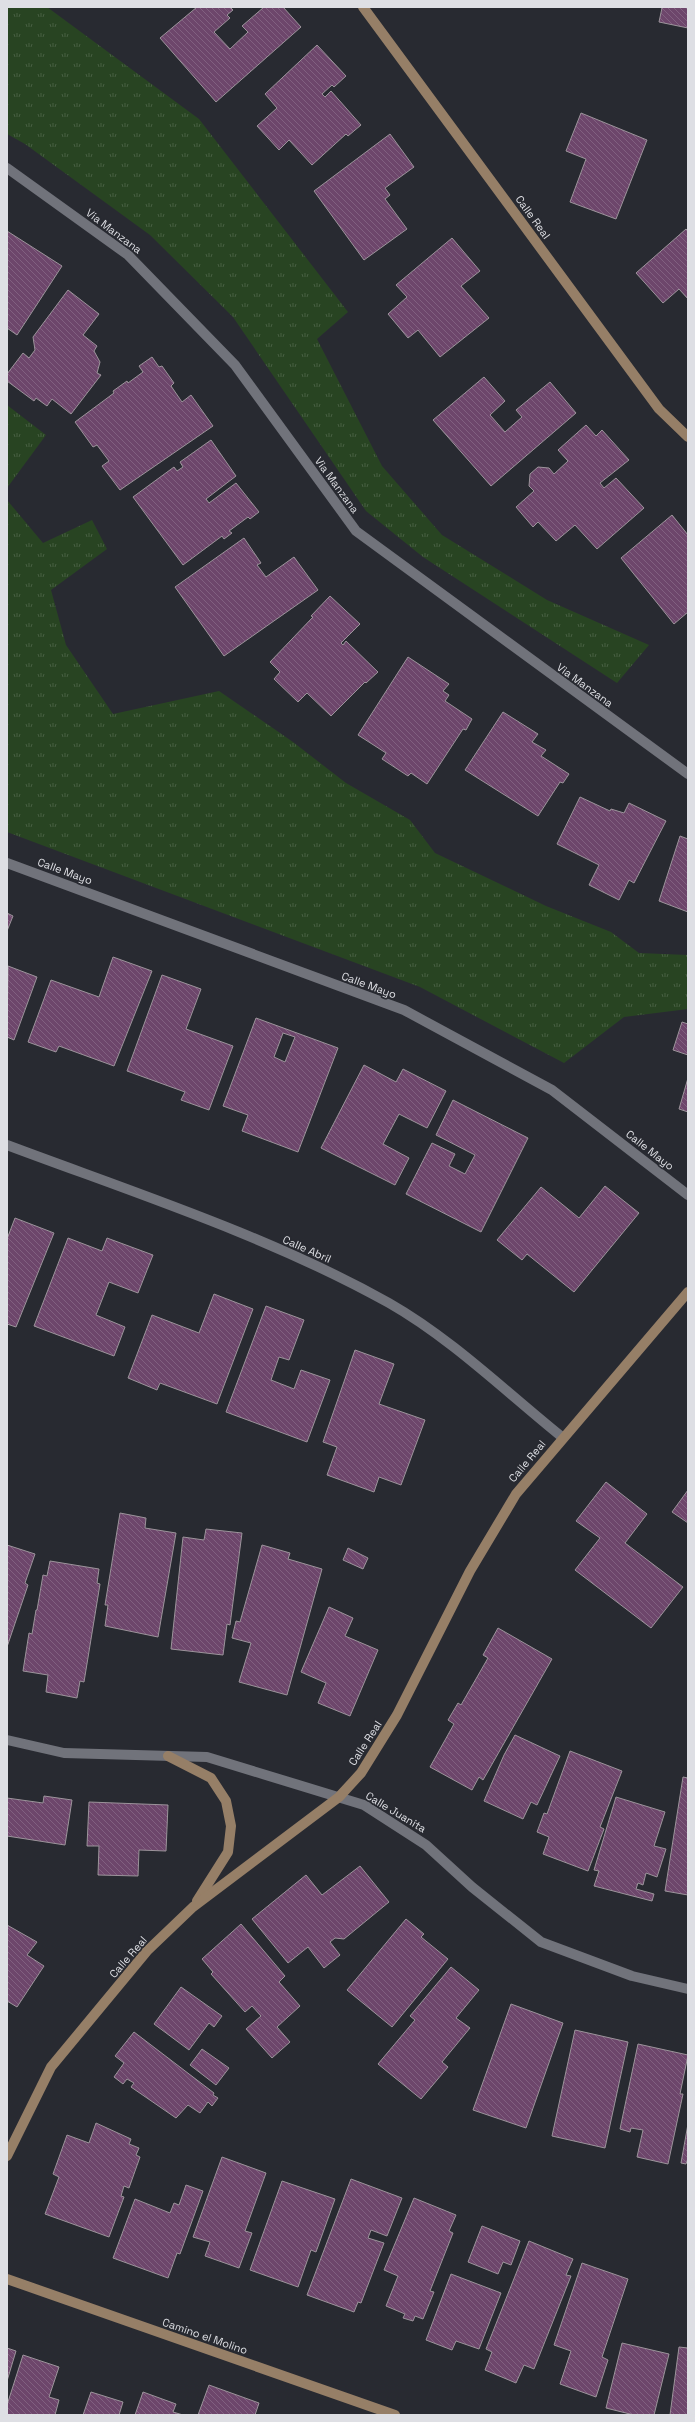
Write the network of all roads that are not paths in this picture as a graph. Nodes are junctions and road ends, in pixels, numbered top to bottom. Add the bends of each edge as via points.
1 (363, 7) edge
2 (7, 168) edge
3 (688, 437) edge
4 (688, 774) edge
5 (7, 863) edge
6 (7, 1145) edge
7 (688, 1195) edge
8 (688, 1292) edge
9 (562, 1438) junction
10 (7, 1740) edge
11 (168, 1756) junction
12 (339, 1797) junction
13 (193, 1907) junction
14 (688, 1989) edge
15 (7, 2156) edge
16 (7, 2279) edge
17 (395, 2415) edge

1 - 3 street, Calle Real via 659,408
2 - 4 street, Via Manzana via 128,254 235,365 356,531
5 - 7 street, Calle Mayo via 404,1010 552,1090
6 - 9 street, Calle Abril via 251,1237 357,1286 390,1304 477,1366
8 - 9 street, Calle Real
9 - 12 street, Calle Real via 516,1494 470,1571 397,1715 361,1773
10 - 11 street, Calle Juanita via 64,1753
11 - 12 street, Calle Juanita via 207,1757
11 - 13 street via 211,1778 226,1801 231,1826 228,1852
12 - 13 street, Calle Real
12 - 14 street, Calle Juanita via 364,1805 426,1845 472,1887 541,1942 632,1976
13 - 15 street, Calle Real via 147,1951 51,2067
16 - 17 street, Camino el Molino

